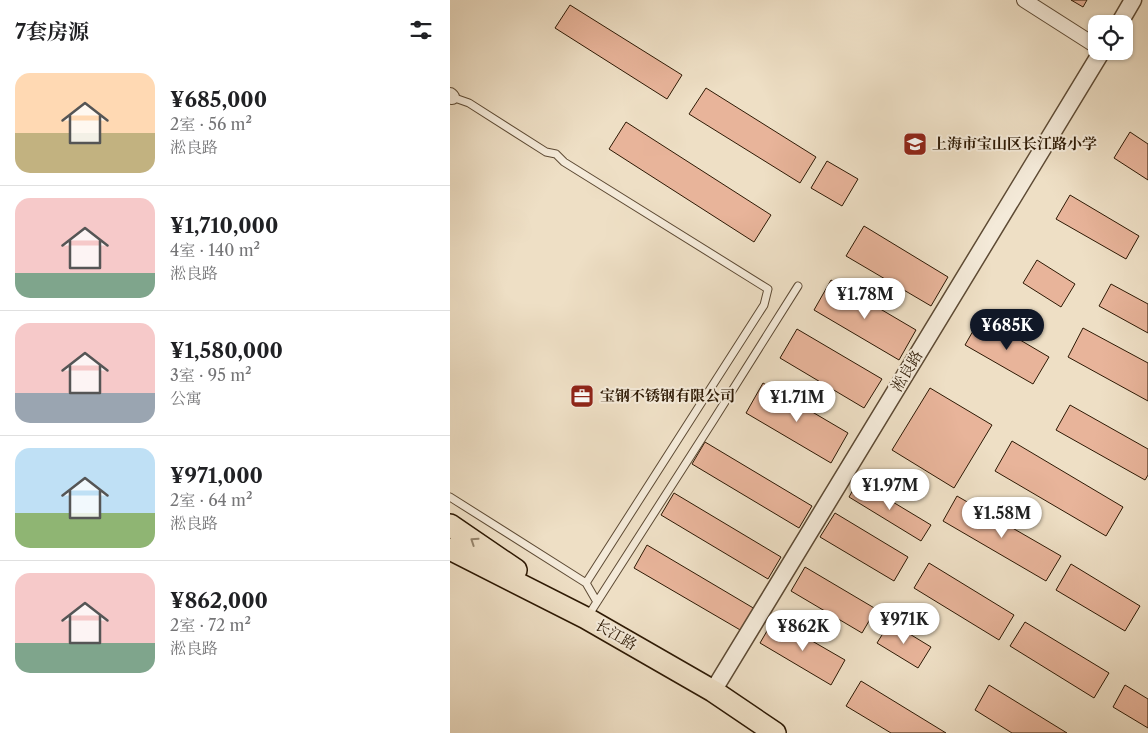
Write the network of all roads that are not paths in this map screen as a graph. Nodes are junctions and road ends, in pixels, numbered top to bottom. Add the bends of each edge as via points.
1 (1024, 0) edge
2 (1133, 0) edge
3 (1124, 15) edge
4 (1088, 41) edge
5 (1097, 60) edge
6 (451, 98) edge
7 (798, 286) dead end
8 (450, 497) edge
9 (450, 525) edge
10 (450, 550) edge
11 (586, 583) junction
12 (592, 610) junction
13 (713, 690) junction
14 (775, 733) edge
15 (790, 733) edge

1 - 4 street
2 - 3 street
5 - 13 street, 淞良路
6 - 11 lane via 469,103 546,152 556,154 768,289 764,305
7 - 12 lane
8 - 11 lane
12 -> 9 main road
10 - 12 main road, 长江路
11 - 12 lane
12 - 13 main road, 长江路
13 - 14 main road, 长江路
13 - 15 main road

